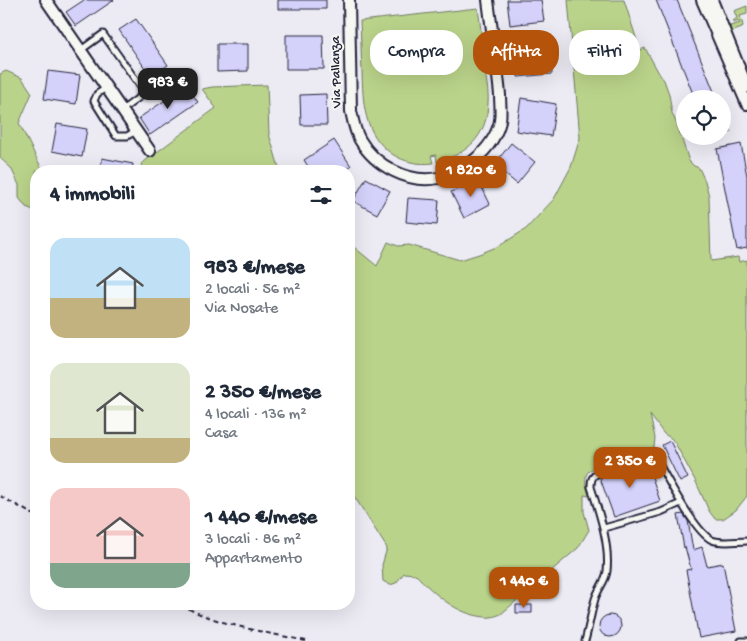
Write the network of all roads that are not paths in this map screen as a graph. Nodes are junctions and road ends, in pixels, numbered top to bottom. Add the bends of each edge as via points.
1 (46, 0) edge
2 (349, 0) edge
3 (488, 0) edge
4 (702, 0) edge
5 (712, 0) edge
6 (81, 50) junction
7 (745, 76) edge
8 (106, 88) junction
9 (747, 104) edge
10 (122, 110) junction
11 (136, 131) junction
12 (150, 151) dead end
13 (681, 504) junction
14 (604, 528) junction
15 (747, 541) edge
16 (747, 640) edge
17 (585, 641) edge
18 (741, 641) edge

1 - 6 street
2 - 3 street, Via Pallanza via 351,111 359,139 388,168 424,179 440,178 460,170 492,143 497,131 501,112
4 - 9 street
5 - 7 street
6 - 8 street
6 - 10 lane via 103,34 144,93
8 - 10 street
8 - 11 lane via 97,94 94,101 116,136 127,136
10 - 11 street
11 - 12 street
13 - 14 lane
13 - 14 lane via 656,461 640,458 595,474 592,478 591,487
13 - 15 lane via 710,539
14 - 17 lane via 607,570 595,598
16 - 18 lane

